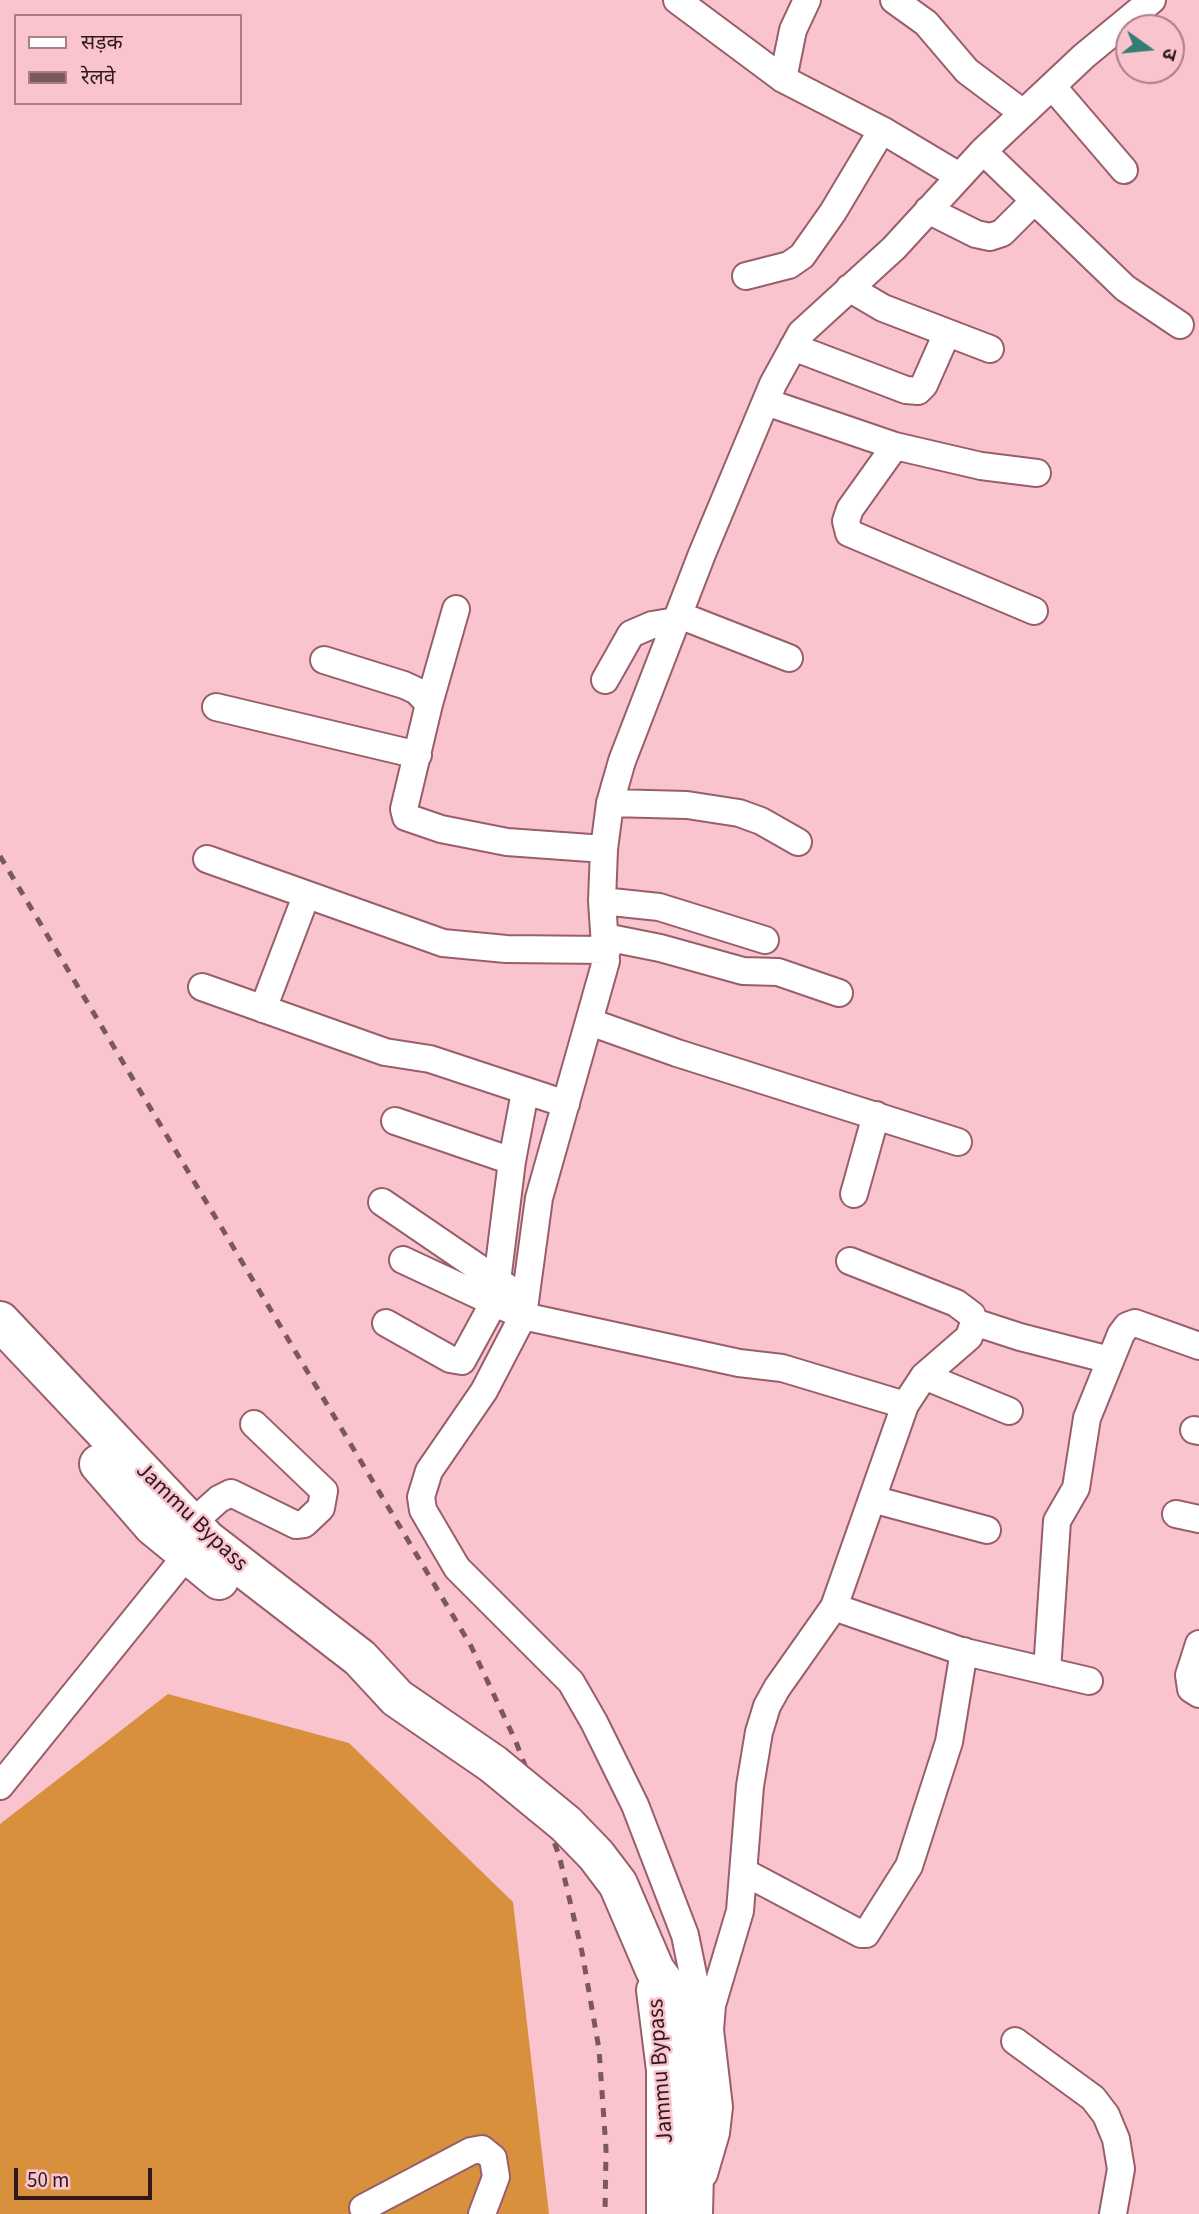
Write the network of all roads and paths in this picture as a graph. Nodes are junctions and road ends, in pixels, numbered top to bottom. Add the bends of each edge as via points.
1 (677, 0) edge
2 (807, 0) edge
3 (894, 0) edge
4 (1152, 0) edge
5 (783, 79) junction
6 (1052, 86) junction
7 (1023, 113) junction
8 (882, 130) junction
9 (983, 150) junction
10 (1124, 170) dead end
11 (959, 176) junction
12 (1034, 201) junction
13 (928, 210) junction
14 (746, 276) dead end
15 (849, 288) junction
16 (1180, 325) dead end
17 (947, 333) junction
18 (793, 347) junction
19 (990, 349) dead end
20 (766, 402) junction
21 (895, 446) junction
22 (1037, 473) dead end
23 (456, 609) dead end
24 (1034, 611) dead end
25 (678, 618) junction
26 (789, 658) dead end
27 (324, 660) dead end
28 (605, 680) dead end
29 (429, 704) junction
30 (216, 707) dead end
31 (418, 755) junction
32 (610, 803) junction
33 (798, 842) dead end
34 (589, 849) junction
35 (206, 859) dead end
36 (306, 896) junction
37 (602, 901) junction
38 (765, 940) dead end
39 (599, 946) junction
40 (202, 987) dead end
41 (839, 993) dead end
42 (263, 1009) junction
43 (590, 1022) junction
44 (544, 1098) junction
45 (876, 1115) junction
46 (395, 1121) dead end
47 (958, 1142) dead end
48 (512, 1161) junction
49 (854, 1194) dead end
50 (382, 1202) dead end
51 (403, 1260) dead end
52 (850, 1261) dead end
53 (508, 1299) junction
54 (0, 1321) edge
55 (974, 1322) junction
56 (386, 1323) dead end
57 (1199, 1346) edge
58 (0, 1348) edge
59 (1110, 1360) junction
60 (924, 1376) junction
61 (905, 1405) junction
62 (1009, 1411) dead end
63 (254, 1424) dead end
64 (872, 1499) junction
65 (987, 1530) dead end
66 (189, 1540) junction
67 (834, 1608) junction
68 (1199, 1644) edge
69 (964, 1651) junction
70 (1047, 1671) junction
71 (1089, 1681) dead end
72 (1199, 1694) edge
73 (0, 1786) edge
74 (744, 1872) junction
75 (711, 2018) junction
76 (1015, 2041) dead end
77 (363, 2208) dead end
78 (684, 2208) edge
79 (482, 2214) edge
80 (1113, 2214) edge

1 - 5 street
2 - 5 street via 793,30
3 - 7 street via 926,23 967,71
4 - 6 street
5 - 8 street
6 - 7 street
6 - 10 street
7 - 9 street
8 - 11 street
8 - 14 street via 802,256 789,265
9 - 11 street
9 - 12 street
11 - 13 street
12 - 13 street via 1002,233 990,237
12 - 16 street via 1125,288
13 - 15 street
15 - 17 street via 883,308
15 - 18 street via 801,333
17 - 18 street via 918,391
17 - 19 street
18 - 20 street
20 - 21 street
20 - 25 street
21 - 22 street via 981,467
21 - 24 street via 850,509 849,533
23 - 29 street
25 - 26 street
25 - 28 street via 631,634
25 - 32 street
27 - 29 street via 404,685
29 - 31 street
30 - 31 street
31 - 34 street via 404,809 410,820 507,842
32 - 33 street via 687,805 739,813
32 - 34 street
34 - 37 street
35 - 36 street
36 - 39 street via 443,943 517,949
36 - 42 street
37 - 38 street via 659,907
37 - 39 street
39 - 41 street via 660,948 743,971 778,972
39 - 43 street via 604,975
40 - 42 street
42 - 44 street via 384,1052 430,1059
43 - 44 street
43 - 45 street
44 - 48 street
44 - 53 street via 539,1198
45 - 47 street
45 - 49 street
46 - 48 street
48 - 53 street
50 - 53 street
51 - 53 street
52 - 55 street via 956,1303
53 - 56 street via 462,1361 450,1359
53 - 61 street via 739,1363 782,1368
53 - 75 street via 484,1391 429,1471 421,1497 423,1510 467,1581 571,1682 635,1805 685,1935 697,1994
54 - 66 highway, Jammu Bypass
55 - 59 street
55 - 60 street via 969,1337
57 - 59 street via 1135,1323 1124,1329
58 - 66 highway, Jammu Bypass via 153,1525
59 - 70 street via 1087,1419 1076,1488 1057,1521
60 - 61 street
60 - 62 street
61 - 64 street
63 - 66 street via 324,1491 323,1505 304,1524 296,1525 231,1493 219,1499
64 - 65 street
64 - 67 street
66 - 73 street
66 - 78 highway, Jammu Bypass, bridge via 351,1680 397,1698 493,1764 566,1824 618,1884 655,1970 676,1999 690,2041 696,2090
67 - 69 street
67 - 74 street via 767,1706 750,1786
68 - 72 street via 1189,1675 1191,1689
69 - 70 street
69 - 74 street via 949,1742 909,1866 866,1934
70 - 71 street
74 - 75 street via 740,1911 714,1993
75 - 78 street via 719,2107 710,2157
76 - 80 street via 1093,2098 1106,2115 1121,2169
77 - 79 street via 482,2149 493,2158 496,2177

